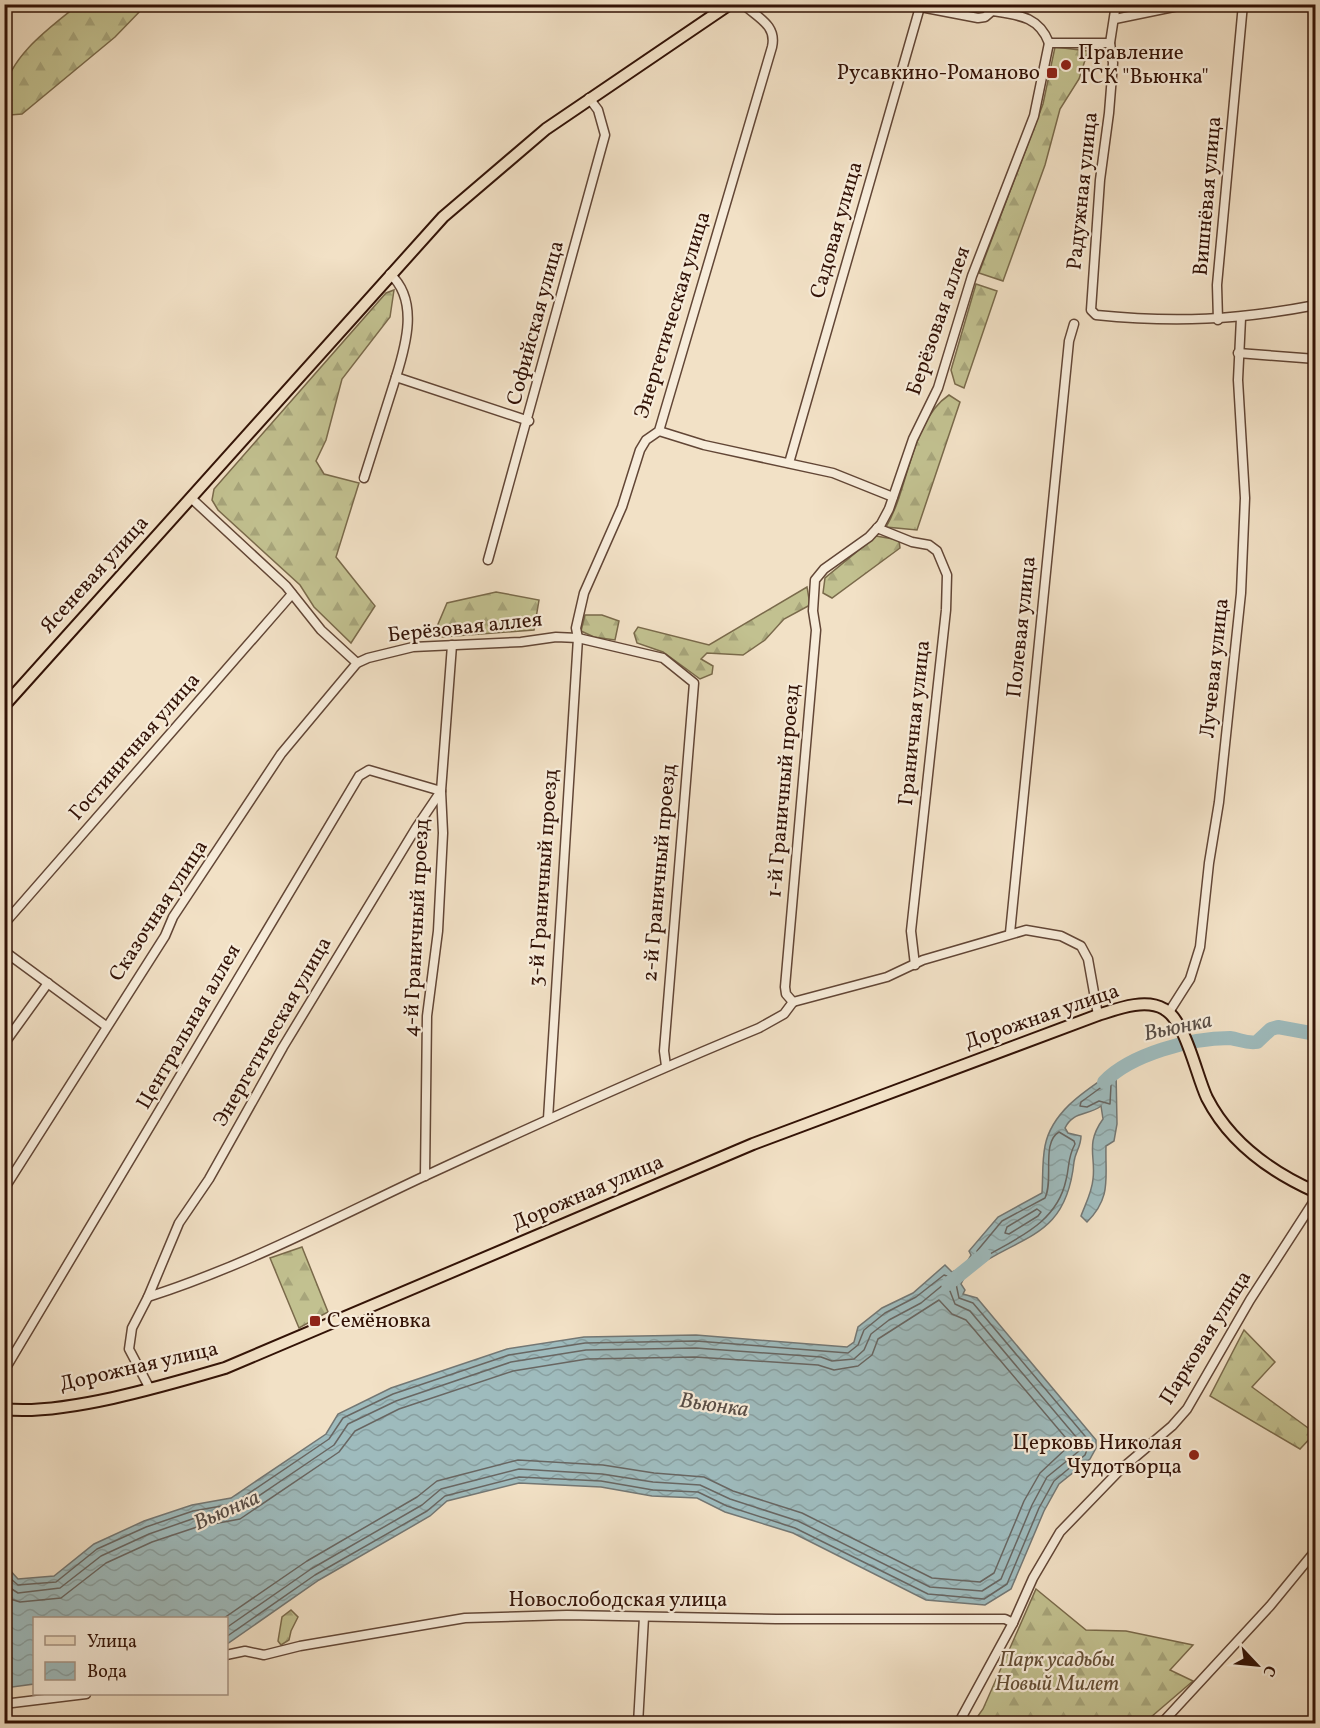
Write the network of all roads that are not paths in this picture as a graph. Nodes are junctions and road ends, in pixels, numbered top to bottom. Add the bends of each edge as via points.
1 (730, 4) edge
2 (743, 4) edge
3 (905, 4) edge
4 (1116, 4) edge
5 (1188, 4) edge
6 (1243, 4) edge
7 (920, 7) junction
8 (993, 8) edge
9 (1115, 19) junction
10 (1049, 43) junction
11 (1110, 43) junction
12 (590, 98) junction
13 (390, 274) junction
14 (1316, 305) edge
15 (1241, 318) junction
16 (1218, 320) junction
17 (1074, 324) dead end
18 (1238, 353) junction
19 (1316, 359) edge
20 (396, 376) junction
21 (529, 421) junction
22 (659, 431) junction
23 (789, 463) junction
24 (364, 478) dead end
25 (893, 497) junction
26 (191, 498) junction
27 (877, 528) junction
28 (488, 560) dead end
29 (815, 580) joint
30 (292, 594) junction
31 (578, 638) junction
32 (452, 645) junction
33 (357, 663) junction
34 (694, 683) joint
35 (4, 706) edge
36 (441, 791) junction
37 (4, 924) edge
38 (1010, 933) junction
39 (4, 951) edge
40 (915, 965) junction
41 (48, 983) junction
42 (793, 1002) junction
43 (1169, 1012) junction
44 (1098, 1015) junction
45 (106, 1026) junction
46 (4, 1044) edge
47 (666, 1066) junction
48 (548, 1119) junction
49 (424, 1176) junction
50 (4, 1190) edge
51 (1316, 1192) edge
52 (1316, 1198) edge
53 (148, 1297) junction
54 (4, 1371) edge
55 (150, 1389) junction
56 (4, 1408) edge
57 (1316, 1550) edge
58 (644, 1617) junction
59 (1013, 1623) junction
60 (228, 1655) edge
61 (78, 1695) edge
62 (4, 1704) edge
63 (638, 1724) edge
64 (958, 1724) edge
65 (1161, 1724) edge

1 - 12 main road, Ясеневая улица
2 - 22 street, Энергетическая улица via 771,26 775,35
3 - 7 street
4 - 9 street, Радужная улица
5 - 9 street
6 - 16 street, Вишнёвая улица
7 - 8 street via 978,18 985,17
7 - 23 street, Садовая улица
8 - 10 street via 1035,21
9 - 11 street, Радужная улица
10 - 11 street
10 - 25 street, Берёзовая аллея via 1034,116 972,276 943,374 913,439
11 - 16 street, Радужная улица via 1110,113 1100,180 1091,310 1096,315 1156,321
12 - 13 main road, Ясеневая улица via 546,129 463,199
12 - 21 street, Софийская улица via 605,135
13 - 20 street via 404,294 408,318 407,342
13 - 26 main road, Ясеневая улица
14 - 15 street
15 - 16 street
15 - 18 street, Лучевая улица
17 - 38 street, Полевая улица via 1069,341
18 - 19 street
18 - 43 street, Лучевая улица via 1245,498 1241,593 1227,728 1200,947 1190,979
20 - 21 street
20 - 24 street
21 - 28 street, Софийская улица
22 - 23 street via 704,446
22 - 31 street, Энергетическая улица via 640,450 622,507 584,593 576,628
23 - 25 street via 833,472
25 - 27 street, Берёзовая аллея
26 - 30 street
26 - 35 main road, Ясеневая улица
27 - 29 street, Берёзовая аллея
27 - 40 street, Граничная улица via 929,545 937,551 947,575 911,931
29 - 42 street, 1-й Граничный проезд via 816,630 785,987
30 - 33 street via 321,630
30 - 37 street, Гостиничная улица
31 - 32 street, Берёзовая аллея
31 - 34 street, Берёзовая аллея via 663,657
31 - 48 street, 3-й Граничный проезд
32 - 33 street, Берёзовая аллея via 413,647
32 - 36 street, 4-й Граничный проезд
33 - 45 street, Сказочная улица via 281,754
34 - 47 street, 2-й Граничный проезд via 664,1051
36 - 49 street, 4-й Граничный проезд via 438,932 427,1016
36 - 53 street, Энергетическая улица via 179,1223
36 - 54 street, Центральная аллея via 369,770 359,776
38 - 40 street
38 - 44 street via 1034,930 1082,946
39 - 41 street
40 - 42 street via 887,977
41 - 45 street
41 - 46 street
42 - 47 street via 775,1020
43 - 44 main road, Дорожная улица via 1153,1005 1139,1005
43 - 51 main road via 1178,1023 1215,1111 1244,1146 1280,1174
44 - 55 main road, Дорожная улица via 753,1144 260,1355
45 - 50 street, Сказочная улица
47 - 48 street
48 - 49 street
49 - 53 street via 297,1239
52 - 59 street, Парковая улица via 1250,1300 1187,1409 1068,1522 1038,1568
53 - 55 street, Энергетическая улица via 132,1328 129,1349
55 - 56 main road, Дорожная улица via 52,1407
57 - 65 street
58 - 59 street, Новослободская улица via 1005,1619
58 - 60 street, Новослободская улица via 465,1618 264,1655 244,1651
58 - 63 street
59 - 64 street, Парковая улица
61 - 62 street

